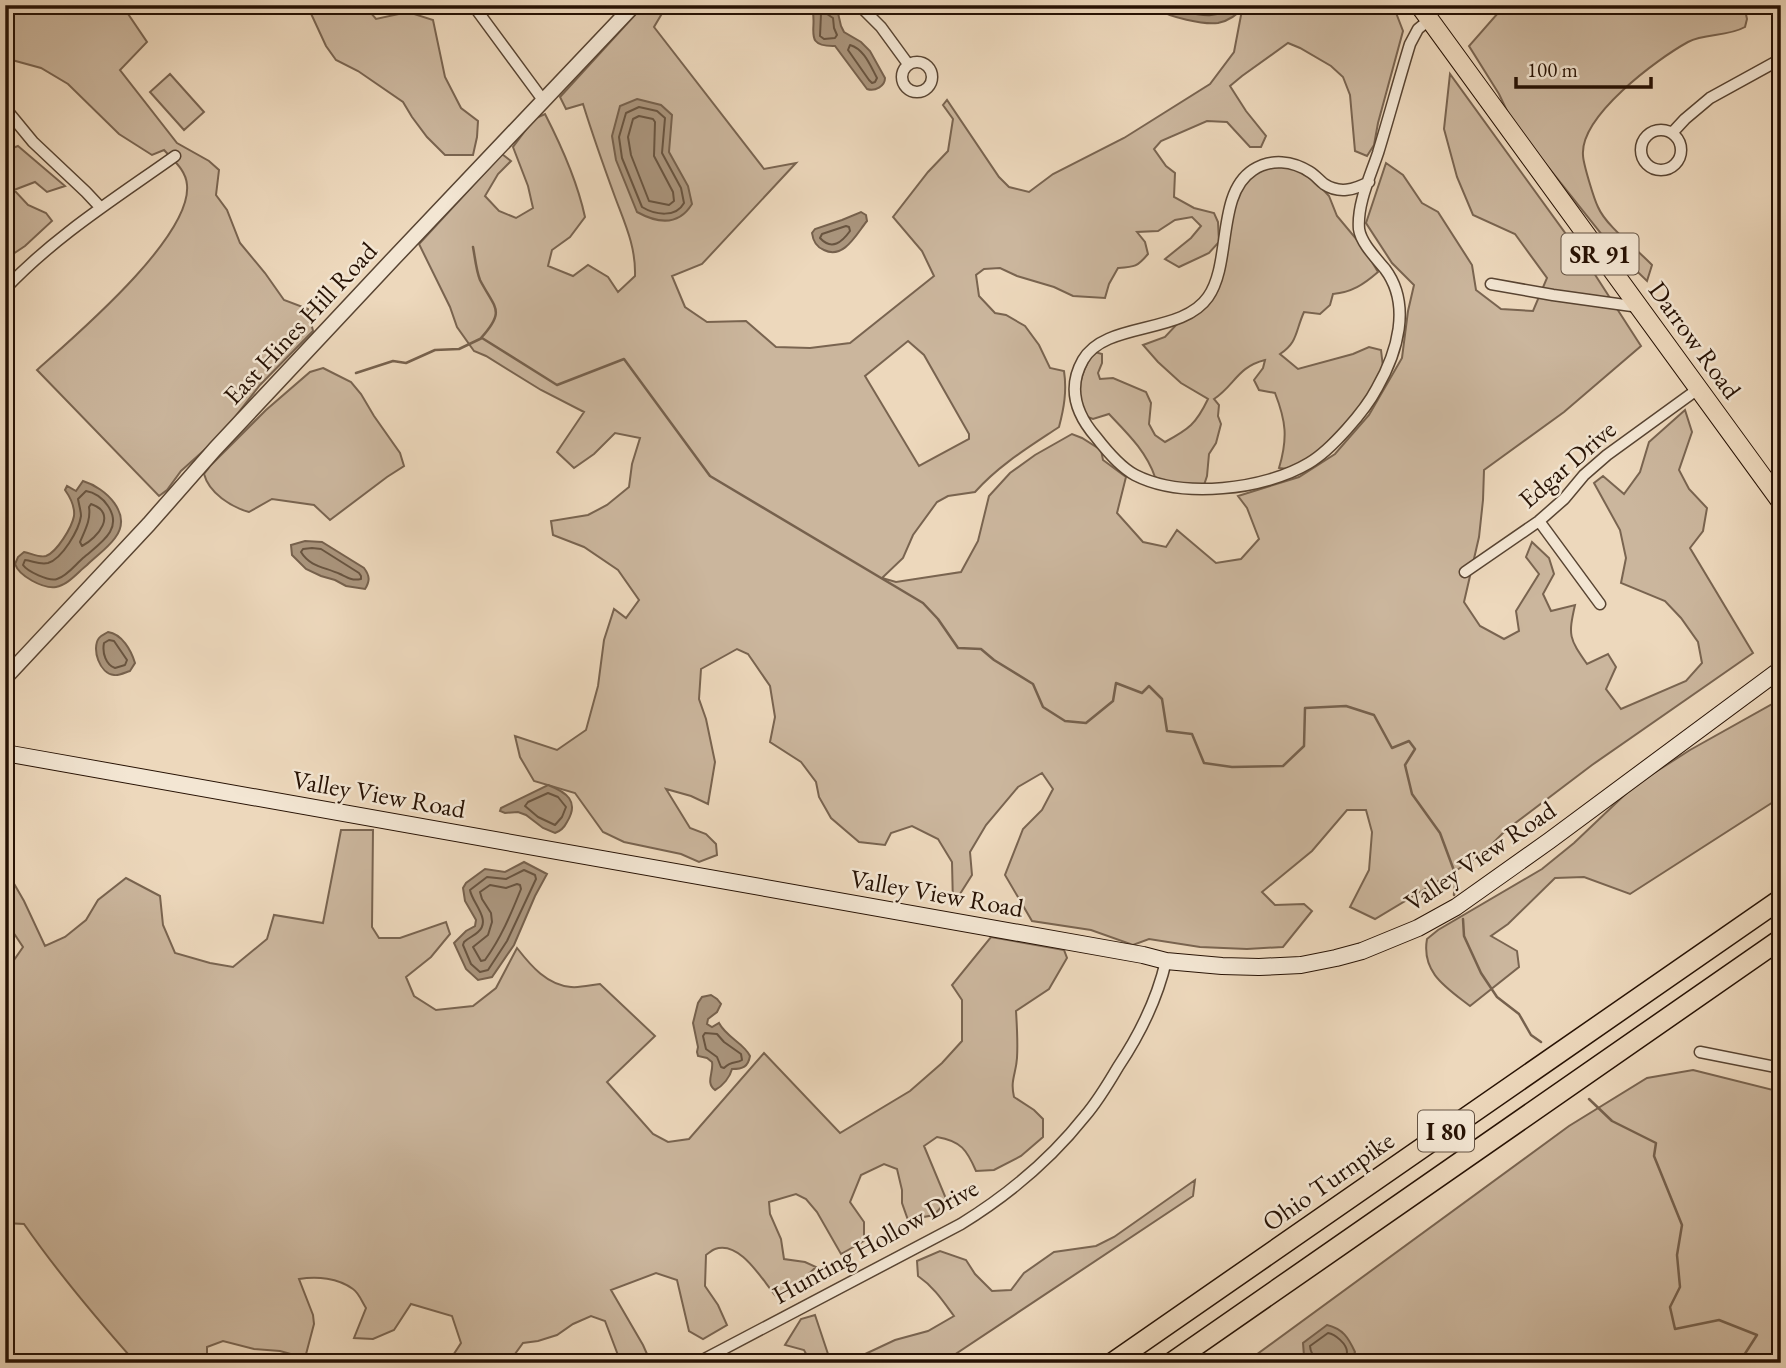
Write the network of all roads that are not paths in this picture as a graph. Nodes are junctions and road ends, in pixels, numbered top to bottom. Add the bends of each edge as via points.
1 (473, 5) edge
2 (634, 5) edge
3 (859, 5) edge
4 (1424, 12) edge
5 (1781, 59) edge
6 (908, 64) dead end
7 (543, 100) junction
8 (5, 108) edge
9 (1672, 133) dead end
10 (174, 156) dead end
11 (1368, 182) junction
12 (101, 208) junction
13 (1490, 284) dead end
14 (5, 289) edge
15 (1639, 307) junction
16 (1698, 389) junction
17 (1781, 502) edge
18 (1539, 521) junction
19 (1465, 572) dead end
20 (1600, 604) dead end
21 (1781, 669) edge
22 (5, 678) edge
23 (5, 753) edge
24 (1781, 899) edge
25 (1781, 939) edge
26 (1166, 961) junction
27 (1700, 1052) dead end
28 (1781, 1068) edge
29 (697, 1363) edge
30 (1112, 1363) edge
31 (1171, 1363) edge

1 - 7 street
2 - 7 street, East Hines Hill Road
3 - 6 street via 886,32
4 - 11 street
4 - 15 main road, Darrow Road / SR 91
5 - 9 street via 1710,98
7 - 22 street, East Hines Hill Road
8 - 12 street
10 - 12 street
11 - 11 street via 1341,190 1296,165 1276,162 1258,167 1236,190 1217,277 1206,300 1184,316 1103,341 1091,350 1077,373 1075,402 1089,430 1123,466 1133,474 1177,487 1250,484 1310,463 1355,419 1387,369 1400,309 1391,278 1359,230
12 - 14 street via 45,250
13 - 15 street
15 - 16 main road, Darrow Road / SR 91
16 - 17 main road, Darrow Road / SR 91
16 - 18 street, Edgar Drive via 1607,455
18 - 19 street, Edgar Drive
18 - 20 street
21 - 26 main road, Valley View Road via 1549,841 1456,907 1418,928 1362,951 1301,965
23 - 26 main road, Valley View Road
24 - 30 highway, Ohio Turnpike / I 80
25 - 31 highway, I 80
26 - 29 street, Hunting Hollow Drive via 1153,1004 1100,1096 1066,1139 1021,1181 961,1224
27 - 28 street

